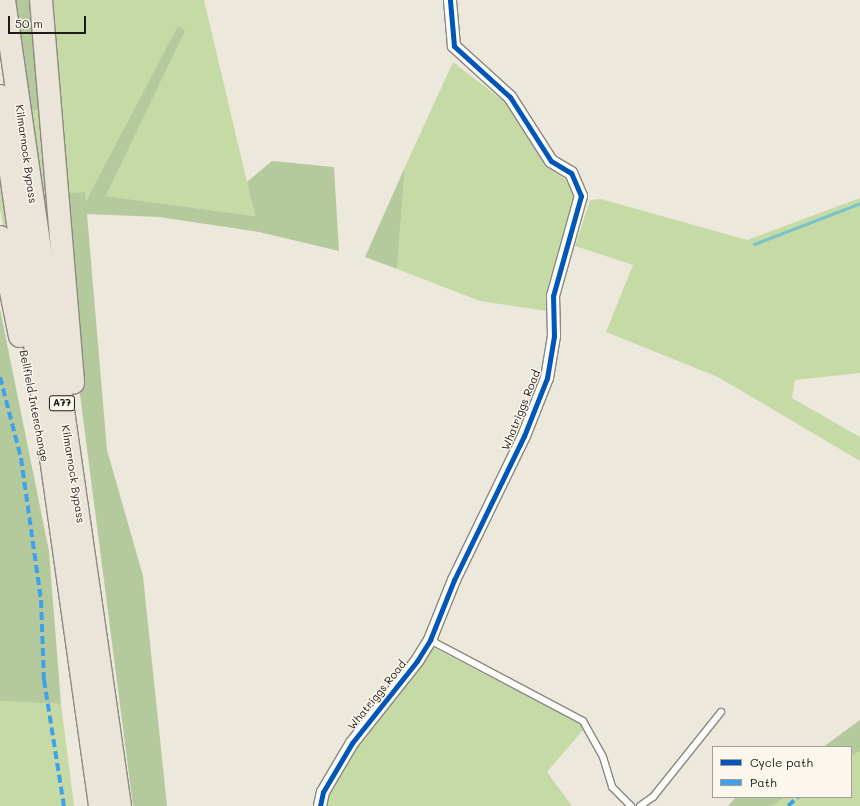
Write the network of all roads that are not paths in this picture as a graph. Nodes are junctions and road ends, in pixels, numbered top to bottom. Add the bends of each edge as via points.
1 (4, 0) edge
2 (41, 0) edge
3 (450, 0) edge
4 (0, 96) edge
5 (0, 236) edge
6 (67, 576) junction
7 (90, 585) junction
8 (430, 640) junction
9 (721, 712) dead end
10 (100, 806) edge
11 (120, 806) edge
12 (320, 806) edge
13 (631, 806) edge
14 (640, 806) edge

1 - 7 highway, Kilmarnock Bypass / A77
2 - 7 highway, A77
3 - 8 street, Whatriggs Road via 454,46 510,97 551,161 571,173 581,196 553,296 554,336 547,378 524,436 454,580
4 - 6 highway, Kilmarnock Bypass / A77
5 - 6 highway, Bellfield Interchange / A77
6 - 10 highway, Kilmarnock Bypass / A77
7 - 11 highway, Kilmarnock Bypass / A77
8 - 12 street, Whatriggs Road via 417,661 352,743 323,792
8 - 13 lane via 583,721 603,757 612,787
9 - 14 lane via 653,797

